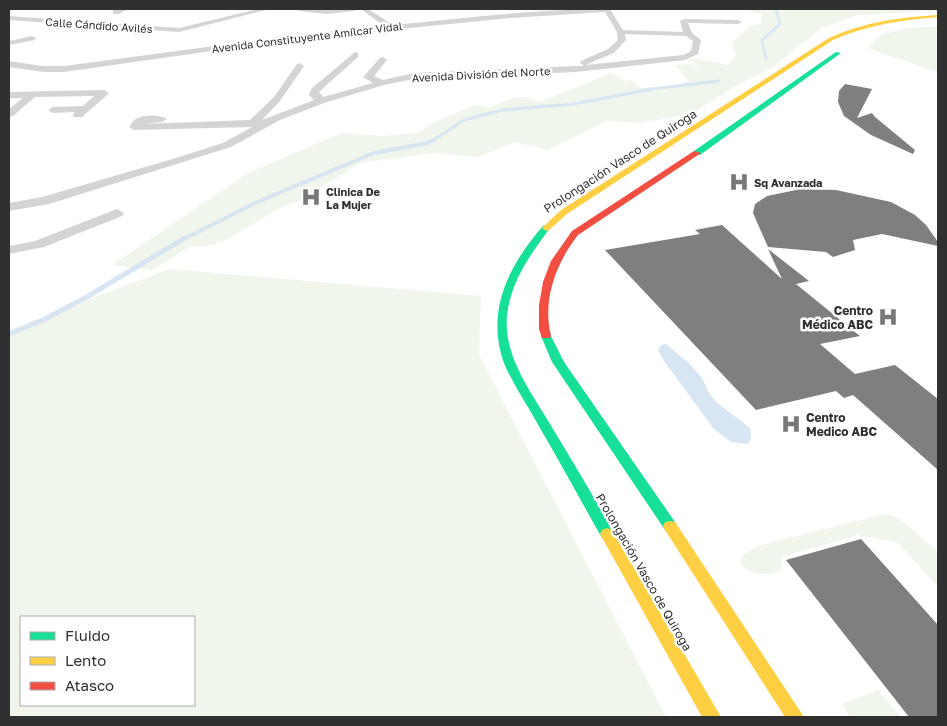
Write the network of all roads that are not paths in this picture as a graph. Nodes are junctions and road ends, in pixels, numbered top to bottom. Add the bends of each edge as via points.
1 (124, 9) edge
2 (266, 9) edge
3 (299, 9) edge
4 (354, 9) edge
5 (364, 9) edge
6 (607, 9) edge
7 (53, 11) dead end
8 (116, 12) dead end
9 (938, 16) edge
10 (9, 18) edge
11 (26, 19) junction
12 (938, 21) edge
13 (738, 22) dead end
14 (390, 27) junction
15 (622, 32) junction
16 (688, 34) junction
17 (32, 38) dead end
18 (9, 43) edge
19 (21, 47) dead end
20 (9, 50) edge
21 (356, 55) dead end
22 (383, 60) dead end
23 (9, 64) edge
24 (300, 66) dead end
25 (576, 69) junction
26 (770, 78) junction
27 (382, 83) junction
28 (796, 83) junction
29 (32, 94) junction
30 (9, 95) edge
31 (321, 101) junction
32 (53, 110) dead end
33 (9, 114) edge
34 (162, 119) dead end
35 (266, 123) junction
36 (252, 124) junction
37 (9, 207) edge
38 (117, 214) dead end
39 (9, 250) edge
40 (712, 717) edge
41 (795, 717) edge

1 - 8 street
2 - 11 street, Calle Cándido Avilés via 172,30
3 - 4 street via 327,12
5 - 14 street
6 - 14 street, Avenida Constituyente Amílcar Vidal
6 - 15 street
7 - 11 street, Calle Cándido Avilés
9 - 26 street, Prolongación Vasco de Quiroga via 876,22 849,29
10 - 11 street, Calle Cándido Avilés
12 - 28 street via 889,26 869,33
13 - 16 street, Avenida División del Norte via 684,21
14 - 23 street, Avenida Constituyente Amílcar Vidal via 58,70
15 - 16 street
15 - 25 street via 622,40 611,50
16 - 25 street, Avenida División del Norte via 697,40 697,45 695,52 685,57
17 - 18 street
19 - 20 street
21 - 31 street via 314,91 314,96
22 - 27 street via 368,77
24 - 36 street via 277,99
25 - 27 street, Avenida División del Norte via 414,76
26 - 28 street
26 - 40 street, Prolongación Vasco de Quiroga via 547,226 515,270 505,302 502,331 512,369
27 - 31 street, Avenida División del Norte
28 - 41 street via 575,233 560,251 549,274 543,303 545,333 558,362 680,540
29 - 30 street
29 - 32 street via 104,93 81,112
29 - 33 street
31 - 35 street, Avenida División del Norte
34 - 36 street via 141,120 134,127
35 - 36 street
35 - 37 street, Avenida División del Norte via 227,145 44,201
38 - 39 street via 39,244

